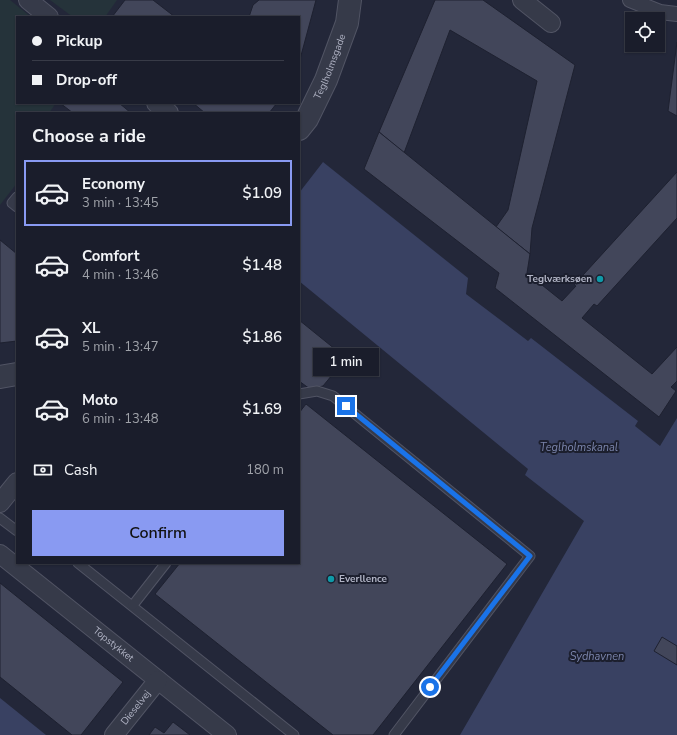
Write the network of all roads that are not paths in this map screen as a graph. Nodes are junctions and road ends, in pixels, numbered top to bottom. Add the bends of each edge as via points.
1 (28, 0) edge
2 (350, 0) edge
3 (522, 0) edge
4 (630, 0) edge
5 (677, 14) edge
6 (48, 16) edge
7 (551, 23) dead end
8 (157, 104) edge
9 (168, 112) edge
10 (300, 128) edge
11 (16, 198) edge
12 (16, 206) edge
13 (16, 374) edge
14 (0, 377) edge
15 (300, 394) edge
16 (16, 483) edge
17 (0, 504) edge
18 (0, 518) edge
19 (16, 530) edge
20 (0, 554) edge
21 (79, 564) edge
22 (165, 564) edge
23 (132, 605) junction
24 (158, 680) junction
25 (114, 735) edge
26 (227, 735) edge
27 (294, 735) edge
28 (394, 735) edge

1 - 6 street
2 - 10 street, Teglholmsgade via 347,23 326,80
3 - 7 street
4 - 5 street via 660,12
8 - 9 street
11 - 12 lane via 12,203
13 - 14 street
15 - 28 lane via 317,391 333,396 530,556
16 - 17 street
18 - 19 lane
20 - 24 street, Topstykket
21 - 23 lane
22 - 23 lane
23 - 27 lane
24 - 25 street, Dieselvej
24 - 26 street, Topstykket

